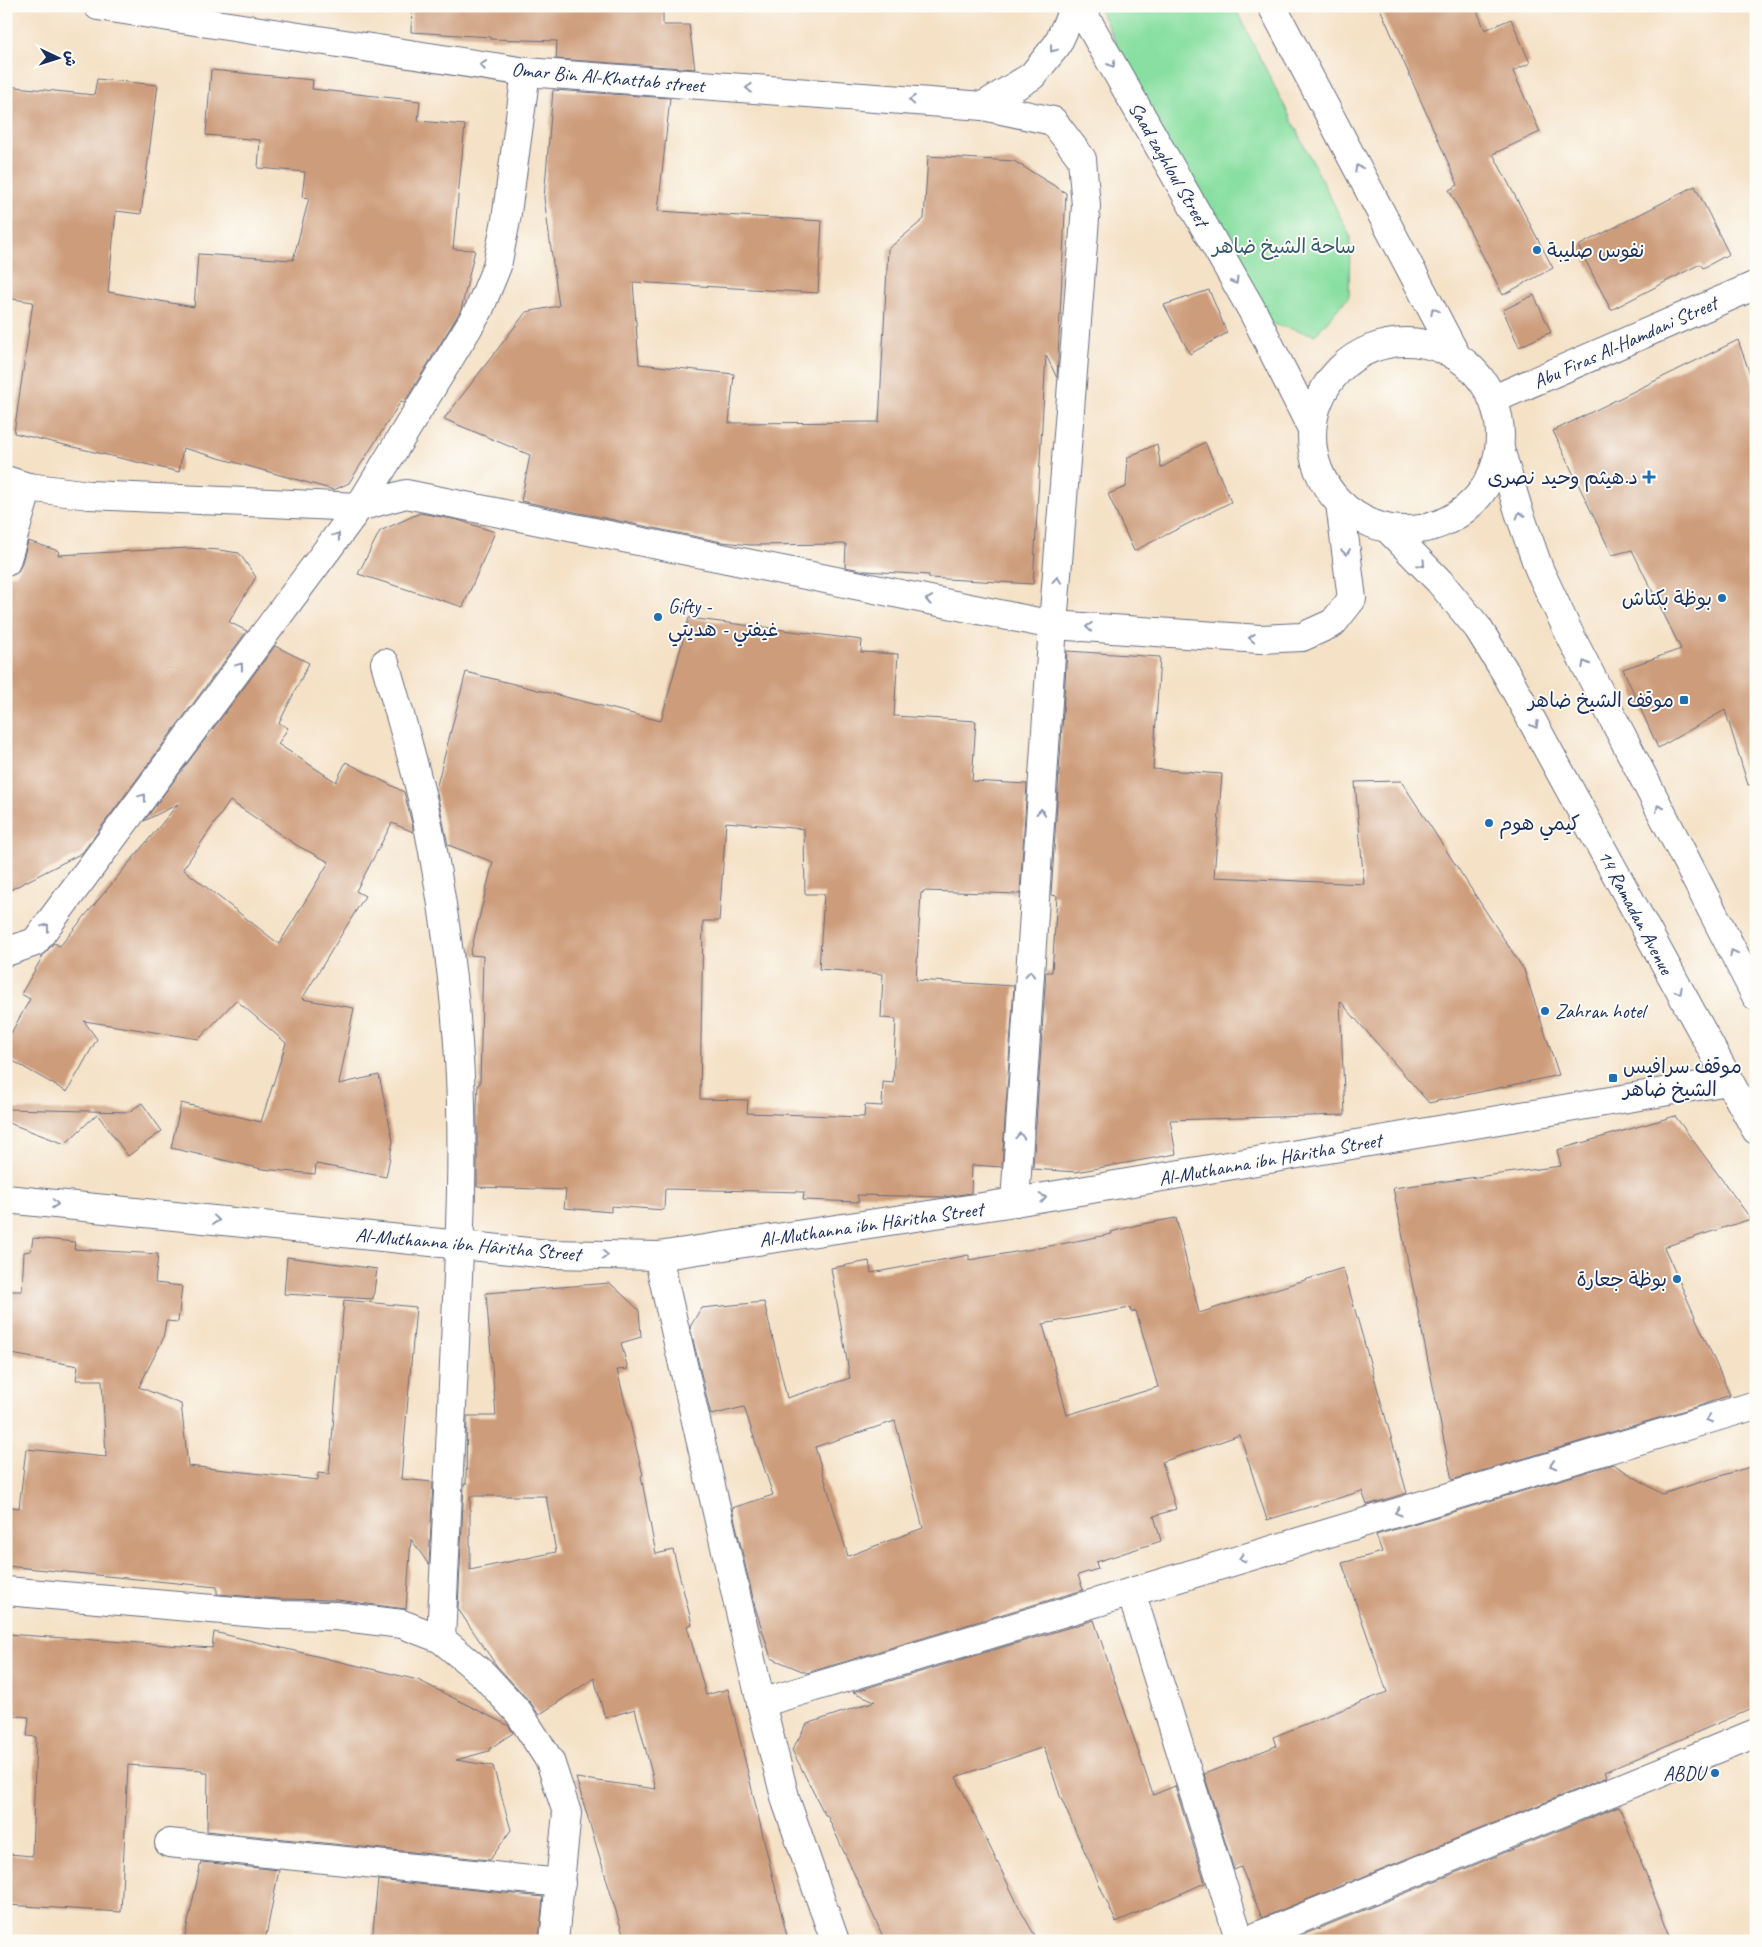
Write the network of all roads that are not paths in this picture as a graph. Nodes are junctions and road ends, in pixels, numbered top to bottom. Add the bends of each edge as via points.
1 (98, 6) edge
2 (1075, 6) edge
3 (1079, 6) edge
4 (1272, 6) edge
5 (526, 72) junction
6 (982, 106) junction
7 (1756, 285) edge
8 (1456, 354) junction
9 (1494, 399) junction
10 (1312, 429) junction
11 (1500, 450) junction
12 (17, 483) edge
13 (1340, 503) junction
14 (358, 507) junction
15 (1388, 529) junction
16 (6, 562) edge
17 (1053, 625) junction
18 (385, 663) dead end
19 (6, 952) edge
20 (1756, 996) edge
21 (1728, 1081) junction
22 (1756, 1130) edge
23 (6, 1199) edge
24 (1016, 1202) junction
25 (460, 1245) junction
26 (658, 1256) junction
27 (1756, 1405) edge
28 (6, 1591) edge
29 (1131, 1592) junction
30 (441, 1639) junction
31 (761, 1703) junction
32 (1756, 1733) edge
33 (169, 1843) dead end
34 (561, 1883) junction
35 (554, 1941) edge
36 (835, 1941) edge
37 (1240, 1941) edge
38 (1246, 1941) edge

5 -> 1 street, Omar Bin Al-Khattab street
2 -> 6 street via 1057,45 1032,76
3 -> 10 street, Saad zaghloul Street via 1253,312
8 -> 4 street
6 -> 5 street, Omar Bin Al-Khattab street
5 - 14 street via 497,266 479,310
17 -> 6 street, Omar Bin Al-Khattab street via 1086,206 1082,159 1053,121
7 - 9 street, Abu Firas Al-Hamdani Street
8 - 9 street via 1479,374
8 - 10 street via 1426,342 1394,341 1363,351 1337,370 1320,398
9 - 11 street via 1501,424
10 - 13 street via 1314,456 1323,482
11 - 15 street via 1491,478 1473,504 1448,521 1419,530
20 -> 11 street via 1539,569
12 - 14 street via 90,495
12 - 16 street
13 - 15 street via 1362,522
13 -> 17 street via 1352,599 1334,623 1302,637 1260,639
17 -> 14 street via 406,494
19 -> 14 street via 35,942
15 -> 21 street, 14 Ramadan Avenue via 1439,581 1478,628 1507,674
24 -> 17 street, Omar Bin Al-Khattab street
18 - 25 street via 428,824 453,988 462,1131
21 - 22 street, 14 Ramadan Avenue
24 -> 21 street, Al-Muthanna ibn Hâritha Street
23 -> 25 street, Al-Muthanna ibn Hâritha Street
24 - 26 street, Al-Muthanna ibn Hâritha Street
25 -> 26 street, Al-Muthanna ibn Hâritha Street via 549,1254
25 - 30 street
26 - 31 street
27 -> 29 street
28 - 30 street via 280,1615 336,1616 402,1624
29 - 31 street
29 - 37 street
30 - 34 street via 483,1674 519,1713 550,1761 567,1813
31 - 36 street via 786,1801
32 - 38 street
33 - 34 street
34 - 35 street

